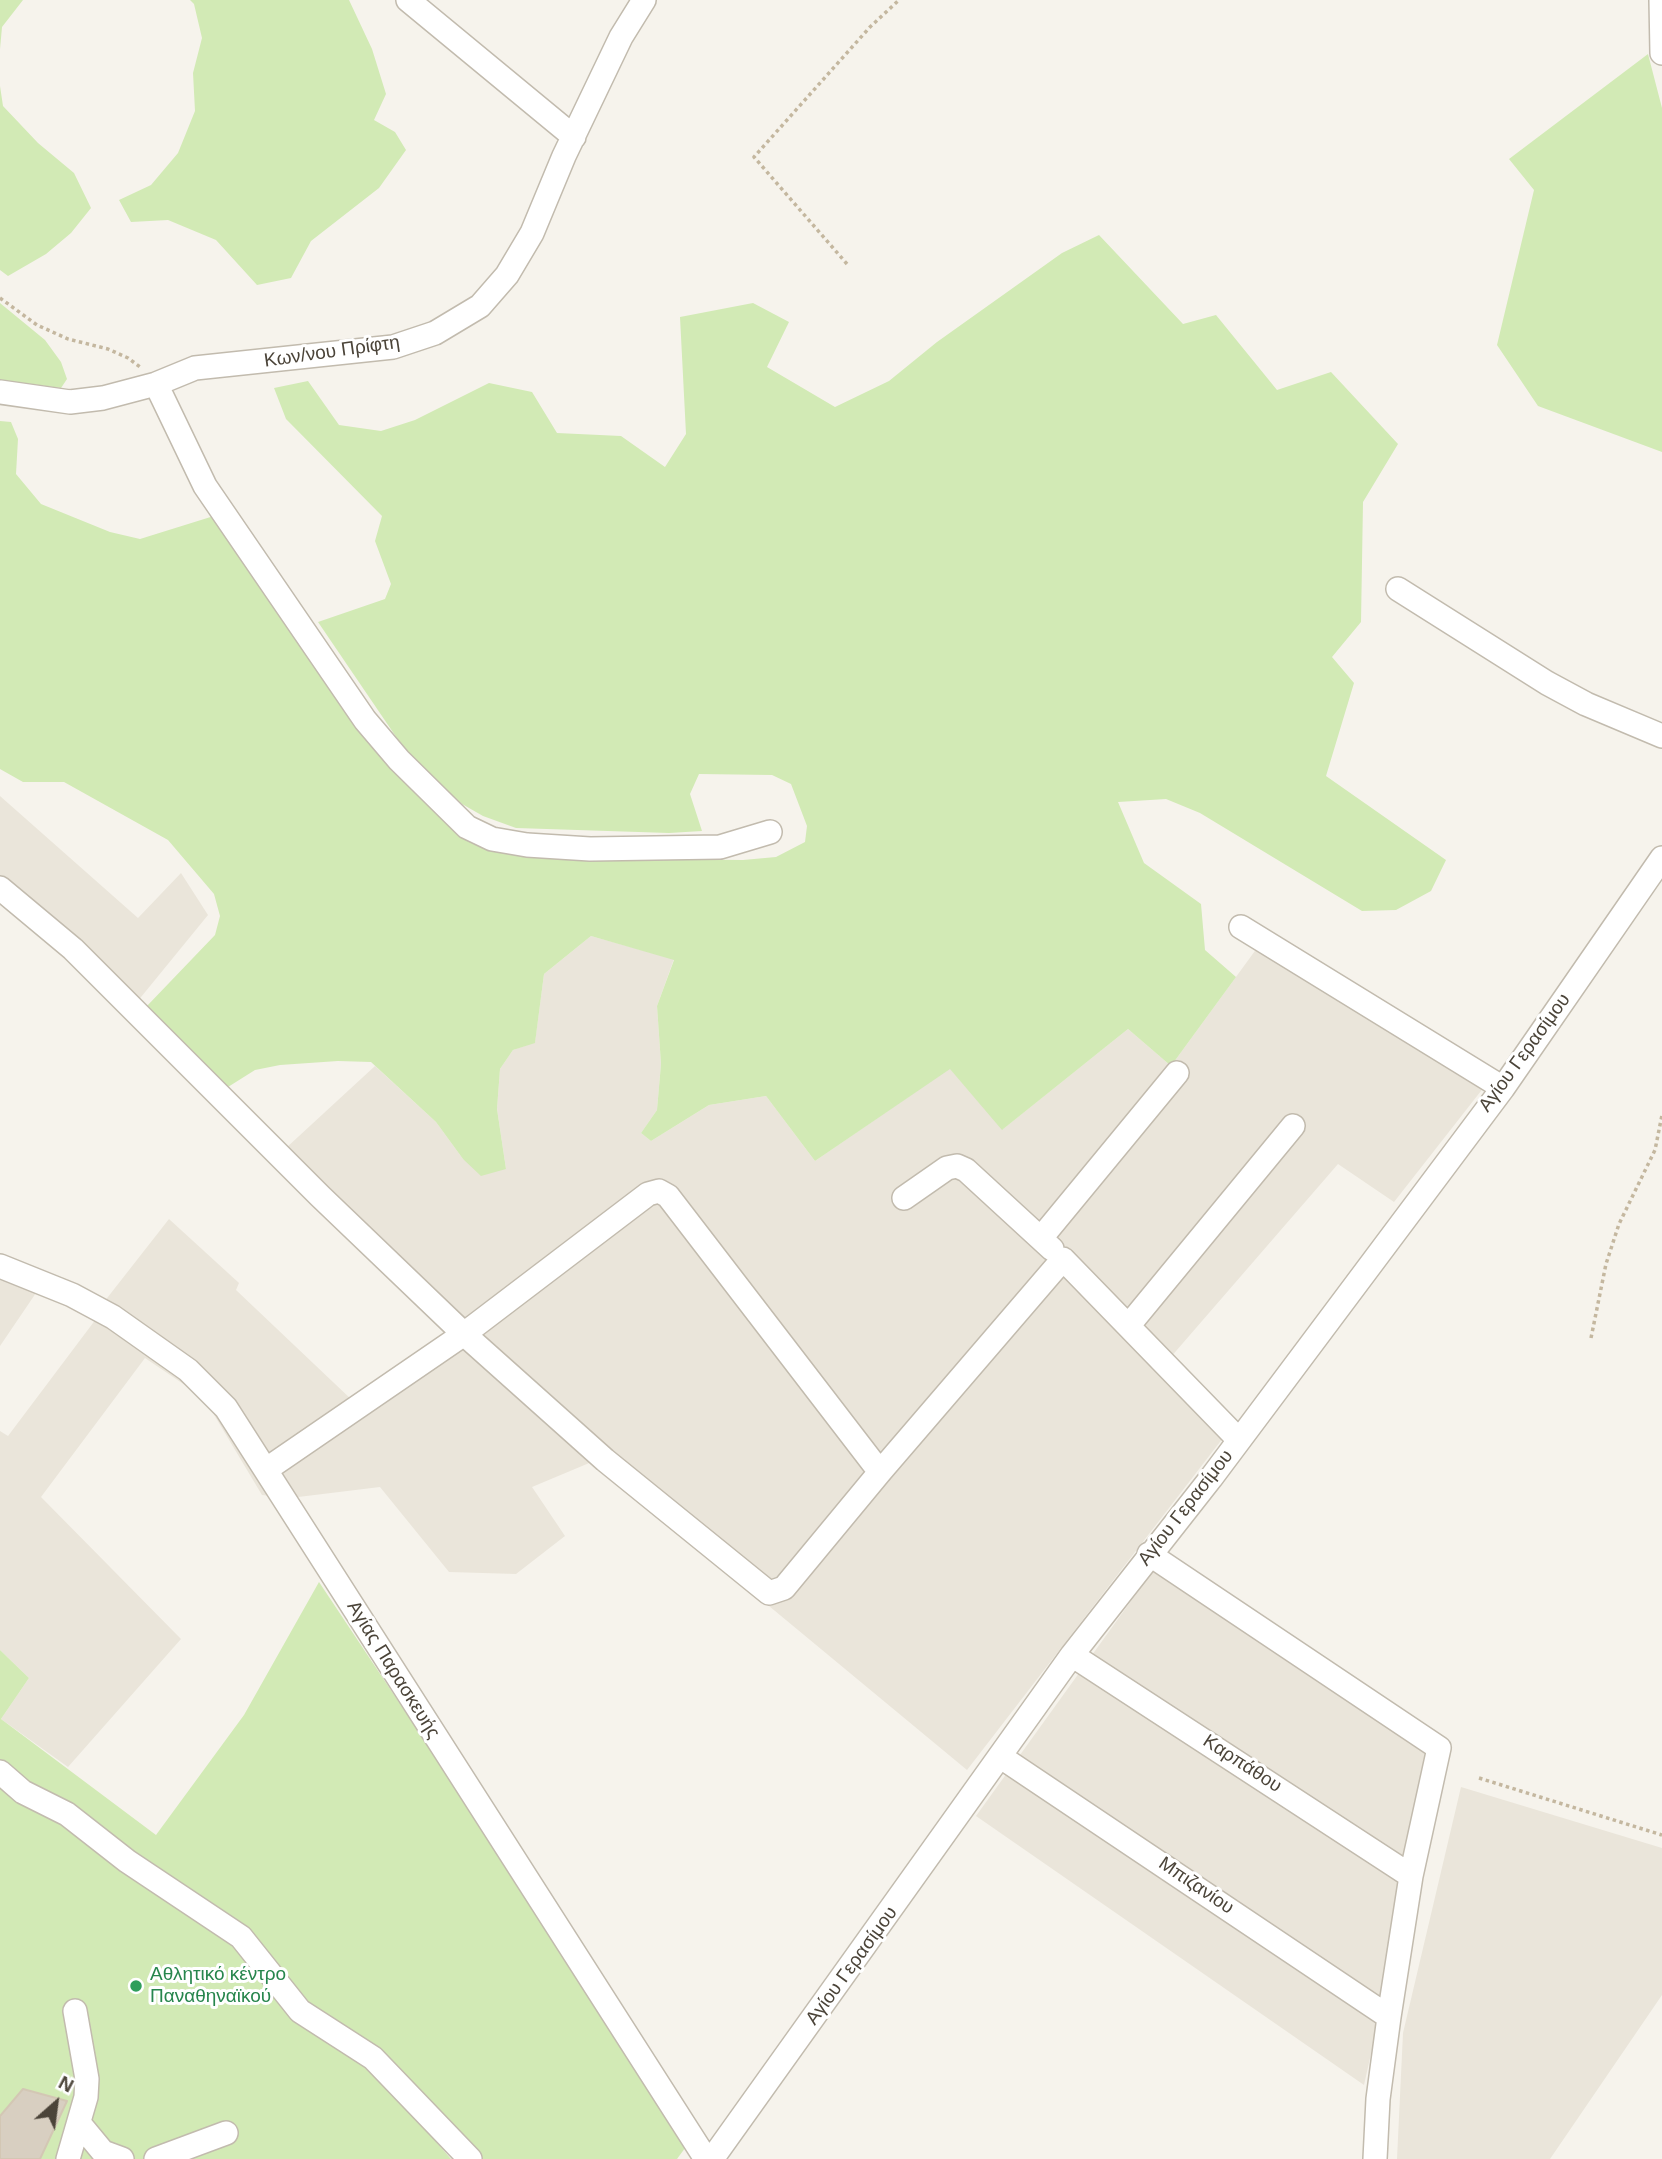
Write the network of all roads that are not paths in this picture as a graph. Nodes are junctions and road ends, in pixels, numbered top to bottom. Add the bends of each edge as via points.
1 (408, 0) edge
2 (644, 0) edge
3 (1661, 0) edge
4 (1662, 53) edge
5 (573, 137) junction
6 (156, 384) junction
7 (0, 391) edge
8 (1398, 589) dead end
9 (1662, 736) edge
10 (771, 832) dead end
11 (1662, 858) edge
12 (0, 888) edge
13 (1241, 927) dead end
14 (1177, 1073) dead end
15 (1503, 1088) junction
16 (1293, 1126) dead end
17 (904, 1198) dead end
18 (1041, 1238) junction
19 (1063, 1259) junction
20 (0, 1266) edge
21 (1129, 1325) junction
22 (464, 1334) junction
23 (1239, 1440) junction
24 (267, 1469) junction
25 (880, 1472) junction
26 (1149, 1554) junction
27 (1072, 1655) junction
28 (1001, 1757) junction
29 (0, 1772) edge
30 (1411, 1876) junction
31 (75, 2011) dead end
32 (1388, 2017) junction
33 (79, 2123) junction
34 (226, 2133) dead end
35 (68, 2159) edge
36 (122, 2159) edge
37 (156, 2159) edge
38 (470, 2159) edge
39 (706, 2159) edge
40 (712, 2159) edge
41 (1375, 2159) edge

1 - 5 street
2 - 5 street, Κων/νου Πρίφτη
3 - 4 street
5 - 6 street, Κων/νου Πρίφτη via 532,233 507,275 480,306 435,333 346,354 195,368
6 - 7 street, Κων/νου Πρίφτη via 70,401
6 - 10 street via 205,486 365,720 467,827 492,839 590,849 720,848
8 - 9 street via 1547,683
11 - 15 street, Αγίου Γερασίμου
12 - 22 street via 73,949
13 - 15 street
14 - 18 street
15 - 23 street, Αγίου Γερασίμου
16 - 21 street
17 - 18 street via 957,1166
18 - 19 street
19 - 21 street
19 - 25 street
20 - 24 street, Αγίας Παρασκευής via 113,1317 188,1370 226,1408
21 - 23 street
22 - 24 street
22 - 25 street via 605,1460 769,1593 784,1588
22 - 25 street via 648,1194 664,1192
23 - 26 street, Αγίου Γερασίμου
24 - 39 street, Αγίας Παρασκευής
26 - 27 street, Αγίου Γερασίμου
26 - 30 street via 1439,1748
27 - 28 street, Αγίου Γερασίμου
27 - 30 street, Καρπάθου
28 - 32 street, Μπιζανίου
28 - 40 street, Αγίου Γερασίμου
29 - 38 street via 23,1792 67,1814 127,1861 241,1937 300,2011 373,2057
30 - 32 street
31 - 33 street via 88,2079
32 - 41 street
33 - 35 street
33 - 36 street via 103,2152
34 - 37 street

